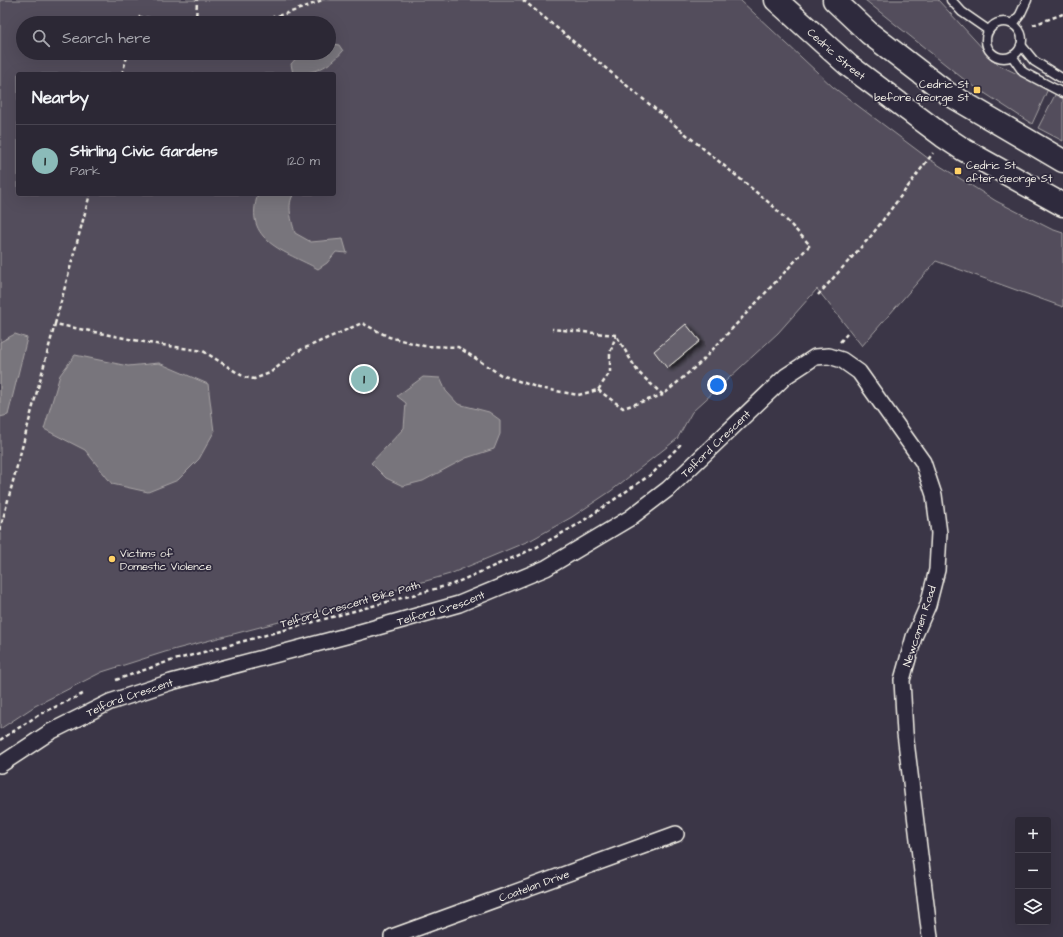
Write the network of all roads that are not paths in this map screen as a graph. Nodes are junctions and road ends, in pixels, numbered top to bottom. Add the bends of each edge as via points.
1 (776, 0) edge
2 (834, 0) edge
3 (951, 0) edge
4 (1027, 0) edge
5 (1013, 24) junction
6 (988, 30) junction
7 (1022, 45) junction
8 (1012, 56) junction
9 (1063, 79) edge
10 (1063, 93) edge
11 (1063, 160) edge
12 (1063, 205) edge
13 (829, 356) joint
14 (0, 765) edge
15 (676, 834) dead end
16 (392, 937) edge
17 (930, 937) edge

1 - 12 main road, Cedric Street via 848,65 943,136
2 - 11 main road via 869,33 947,93
3 - 6 lane via 962,12
4 - 5 lane
5 - 6 lane via 999,22
5 - 7 lane via 1019,29
6 - 8 lane via 985,38 990,52 996,57
7 - 8 lane
7 - 9 lane via 1034,61
8 - 10 lane via 1023,72
13 - 14 street, Telford Crescent via 815,357 786,376 668,489 630,518 546,568 459,604 171,682 110,702 50,732
13 - 17 street, Newcomen Road via 842,360 859,372 923,462 934,494 939,532 937,570 928,605 914,637 902,680 905,733
15 - 16 street, Coatelan Drive

